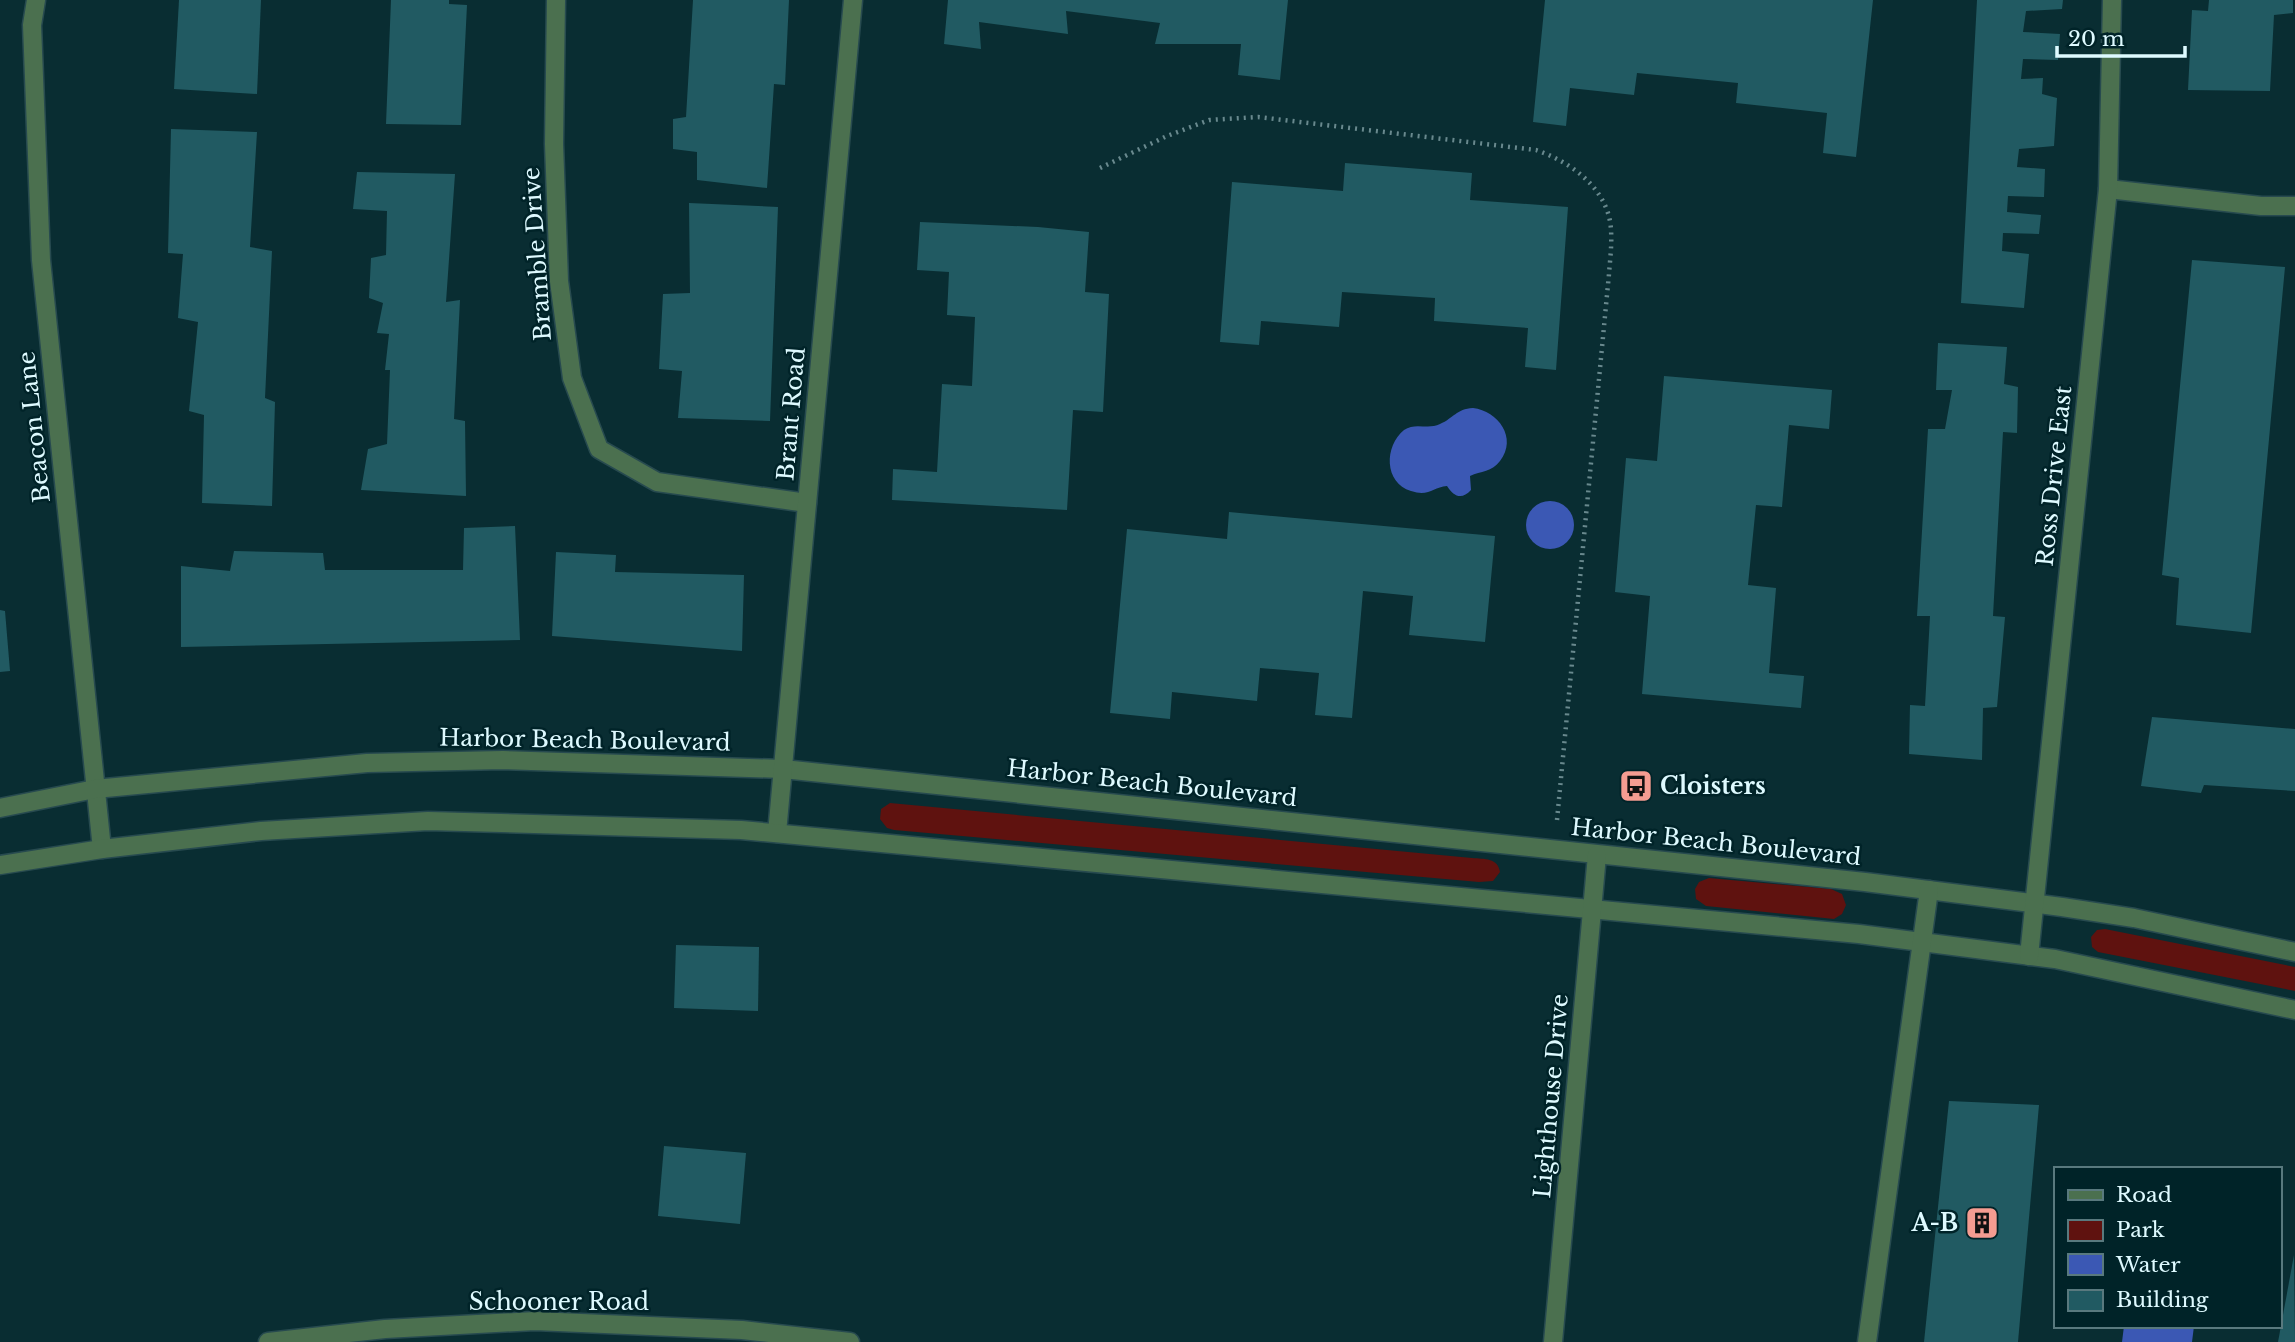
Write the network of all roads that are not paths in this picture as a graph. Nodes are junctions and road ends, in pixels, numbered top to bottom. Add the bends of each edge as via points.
1 (36, 0) edge
2 (556, 0) edge
3 (853, 0) edge
4 (2112, 0) edge
5 (2108, 189) junction
6 (2295, 206) edge
7 (807, 503) junction
8 (783, 769) junction
9 (95, 789) junction
10 (0, 808) edge
11 (777, 833) junction
12 (102, 849) junction
13 (1597, 855) junction
14 (0, 865) edge
15 (1929, 890) junction
16 (2035, 903) junction
17 (1592, 909) junction
18 (1921, 942) junction
19 (2295, 952) edge
20 (2029, 956) junction
21 (2295, 1010) edge
22 (268, 1342) edge
23 (850, 1342) edge
24 (1553, 1342) edge
25 (1867, 1342) edge

1 - 9 street, Beacon Lane via 32,25 41,260
2 - 7 street, Bramble Drive via 554,144 559,281 572,378 599,449 657,482
3 - 7 street, Brant Road
4 - 5 street, Ross Drive East
5 - 6 street
5 - 16 street, Ross Drive East
7 - 8 street, Brant Road
8 - 9 street, Harbor Beach Boulevard via 503,760 367,763
8 - 11 street, Brant Road
8 - 13 street, Harbor Beach Boulevard
9 - 10 street, Harbor Beach Boulevard
9 - 12 street, Beacon Lane
11 - 12 street via 428,821 261,831
11 - 17 street
12 - 14 street
13 - 15 street, Harbor Beach Boulevard
13 - 17 street, Lighthouse Drive
15 - 16 street, Harbor Beach Boulevard
15 - 18 street
16 - 19 street, Harbor Beach Boulevard via 2134,918
16 - 20 street, Ross Drive East
17 - 18 street
17 - 24 street, Lighthouse Drive
18 - 20 street
18 - 25 street
20 - 21 street
22 - 23 street, Schooner Road via 385,1329 535,1321 741,1331

